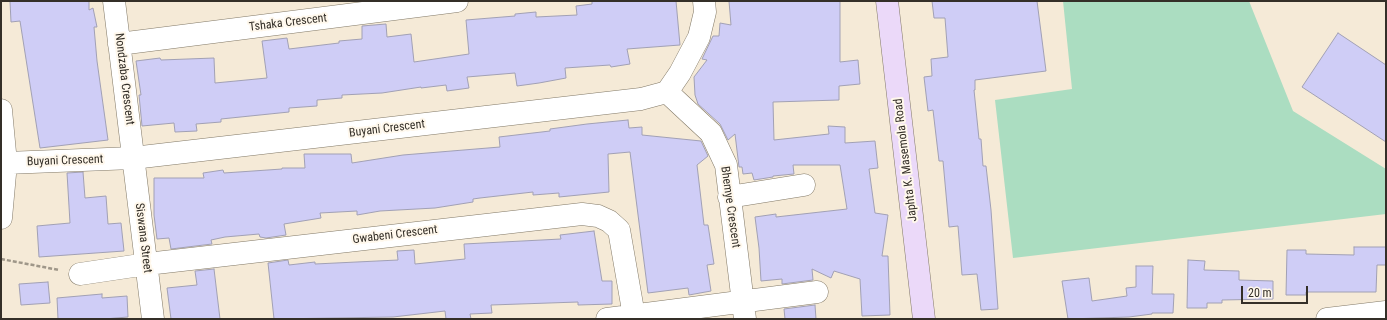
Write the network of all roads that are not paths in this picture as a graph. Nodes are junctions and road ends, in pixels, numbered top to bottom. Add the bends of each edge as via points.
1 (114, 1) edge
2 (457, 1) edge
3 (704, 1) edge
4 (887, 1) edge
5 (119, 44) junction
6 (667, 92) junction
7 (1, 110) edge
8 (133, 158) junction
9 (6, 163) junction
10 (804, 185) dead end
11 (729, 197) junction
12 (1, 218) edge
13 (146, 264) junction
14 (80, 274) road end
15 (817, 292) dead end
16 (744, 310) edge
17 (1386, 312) edge
18 (634, 316) junction
19 (153, 319) edge
20 (607, 319) edge
21 (924, 319) edge
22 (1327, 319) edge

1 - 5 street, Nondzaba Crescent
2 - 5 street, Tshaka Crescent
3 - 6 street via 705,12 699,37 680,74
4 - 21 main road, Japhta K. Masemola Road
5 - 8 street, Nondzaba Crescent
6 - 8 street, Buyani Crescent via 641,100
6 - 11 street, Bhemye Crescent via 711,133 726,165
7 - 9 street
8 - 9 street, Buyani Crescent
8 - 13 street, Siswana Street
9 - 12 street
10 - 11 street
11 - 16 street, Bhemye Crescent
13 - 14 street, Gwabeni Crescent
13 - 18 street, Gwabeni Crescent via 582,214 598,216 619,230
13 - 19 street, Siswana Street
15 - 16 street
16 - 18 street
17 - 22 street
18 - 20 street

